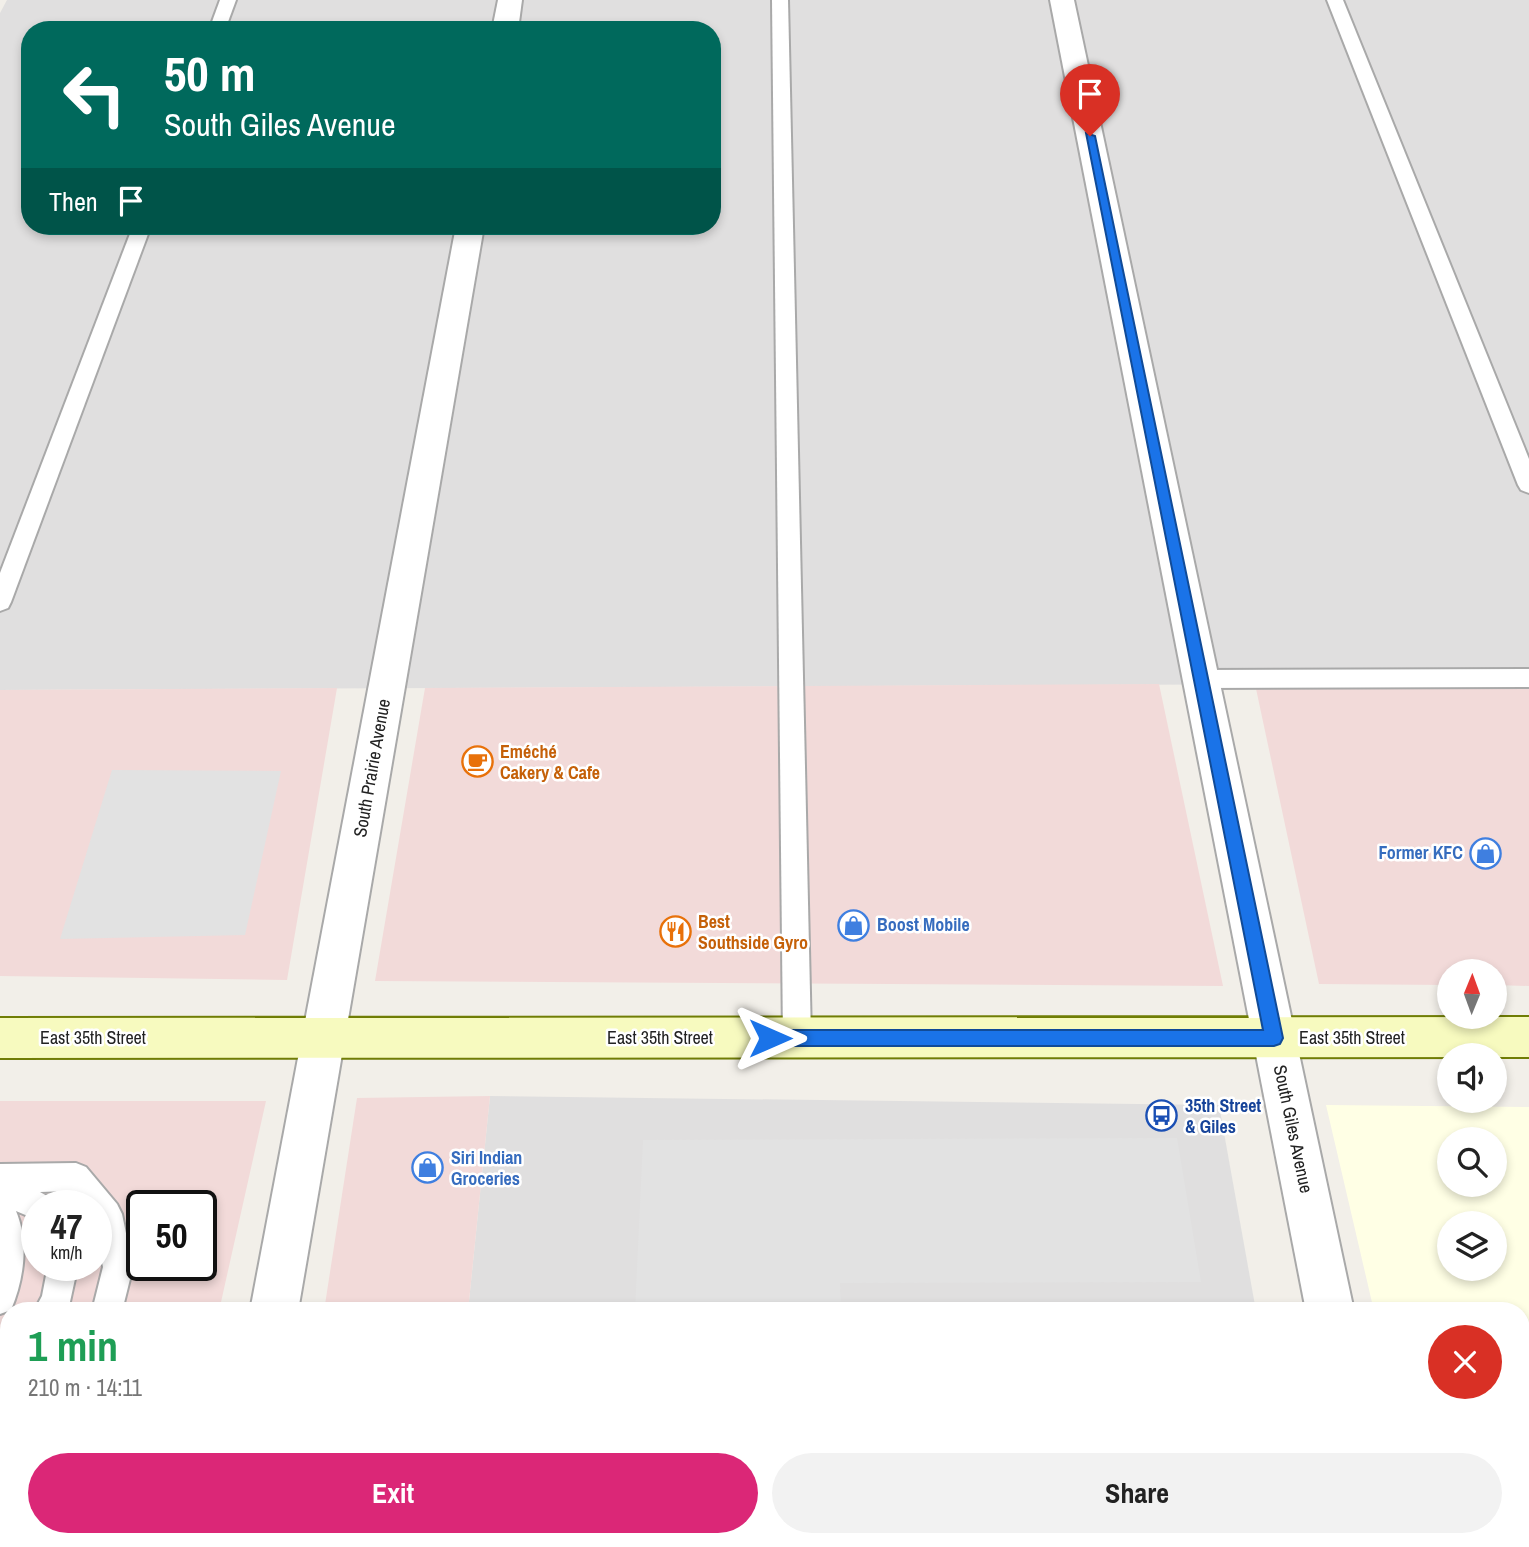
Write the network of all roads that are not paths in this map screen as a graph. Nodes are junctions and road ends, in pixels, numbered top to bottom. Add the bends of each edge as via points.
1 (228, 0) edge
2 (510, 0) edge
3 (780, 0) edge
4 (1062, 0) edge
5 (1335, 0) edge
6 (220, 21) edge
7 (506, 21) edge
8 (139, 235) edge
9 (468, 235) edge
10 (1529, 485) edge
11 (0, 602) edge
12 (1529, 678) edge
13 (1200, 679) junction
14 (1529, 1037) edge
15 (0, 1038) edge
16 (323, 1038) junction
17 (797, 1038) junction
18 (1274, 1038) junction
19 (0, 1178) edge
20 (0, 1194) edge
21 (21, 1198) edge
22 (0, 1213) edge
23 (60, 1281) edge
24 (0, 1299) edge
25 (56, 1302) edge
26 (109, 1302) edge
27 (276, 1302) edge
28 (1328, 1302) edge

1 - 6 lane
2 - 7 street
3 - 17 lane
4 - 13 street, South Giles Avenue
5 - 10 lane
8 - 11 lane
9 - 16 street, South Prairie Avenue
12 - 13 lane
13 - 18 street, South Giles Avenue
14 - 18 main road, East 35th Street
15 - 16 main road, East 35th Street
16 - 17 main road, East 35th Street
16 - 27 street, South Prairie Avenue
17 - 18 main road, East 35th Street
18 - 28 street, South Giles Avenue
19 - 26 lane via 76,1177 107,1213 118,1267
20 - 21 lane
22 - 24 lane via 10,1253
23 - 25 lane

